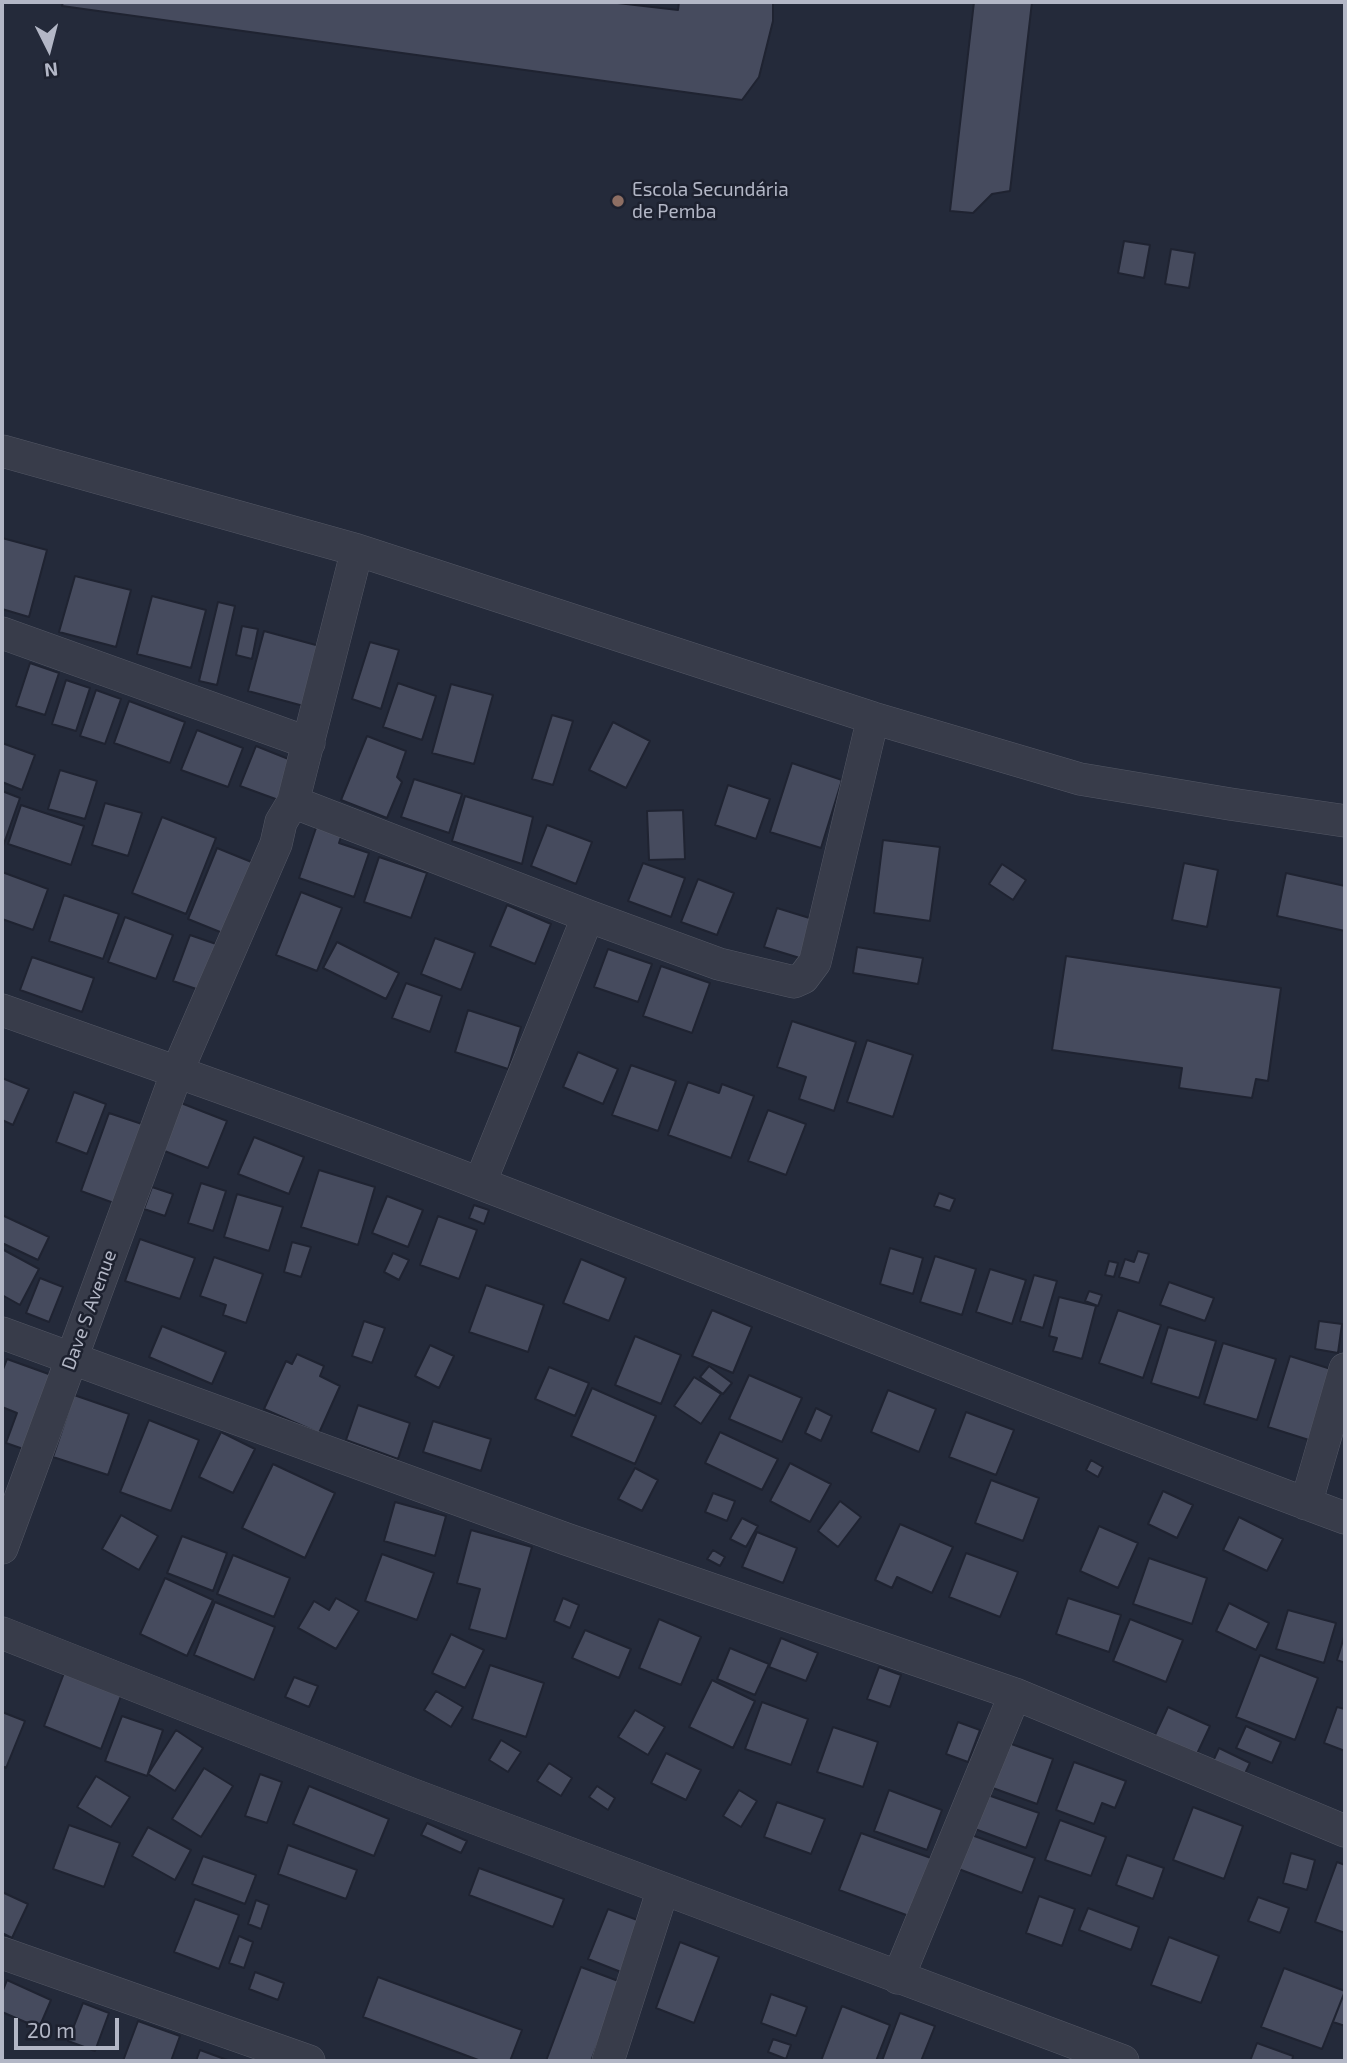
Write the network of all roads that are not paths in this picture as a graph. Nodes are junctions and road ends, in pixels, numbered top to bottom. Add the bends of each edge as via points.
1 (2, 451) edge
2 (358, 550) junction
3 (2, 633) edge
4 (873, 718) junction
5 (309, 743) junction
6 (293, 802) junction
7 (1345, 821) edge
8 (588, 916) junction
9 (2, 1010) edge
10 (177, 1072) junction
11 (480, 1183) junction
12 (2, 1333) edge
13 (71, 1359) junction
14 (1345, 1369) edge
15 (1306, 1503) junction
16 (1345, 1518) edge
17 (2, 1548) edge
18 (2, 1633) edge
19 (1015, 1694) junction
20 (1345, 1831) edge
21 (663, 1889) junction
22 (2, 1953) edge
23 (898, 1978) junction
24 (309, 2061) edge
25 (608, 2061) edge
26 (1124, 2061) edge

1 - 2 street
2 - 4 street
2 - 5 street, Dave S Avenue
3 - 5 street
4 - 7 street via 1080,779
4 - 8 street via 815,962 803,978 794,982 719,964
5 - 6 street, Dave S Avenue
6 - 8 street
6 - 10 street, Dave S Avenue
8 - 11 street
9 - 10 street
10 - 11 street
10 - 13 street, Dave S Avenue
11 - 15 street
12 - 13 street
13 - 17 street, Dave S Avenue
13 - 19 street via 566,1539
14 - 15 street
15 - 16 street
18 - 21 street
19 - 20 street
19 - 23 street
21 - 23 street
21 - 25 street
22 - 24 street
23 - 26 street

